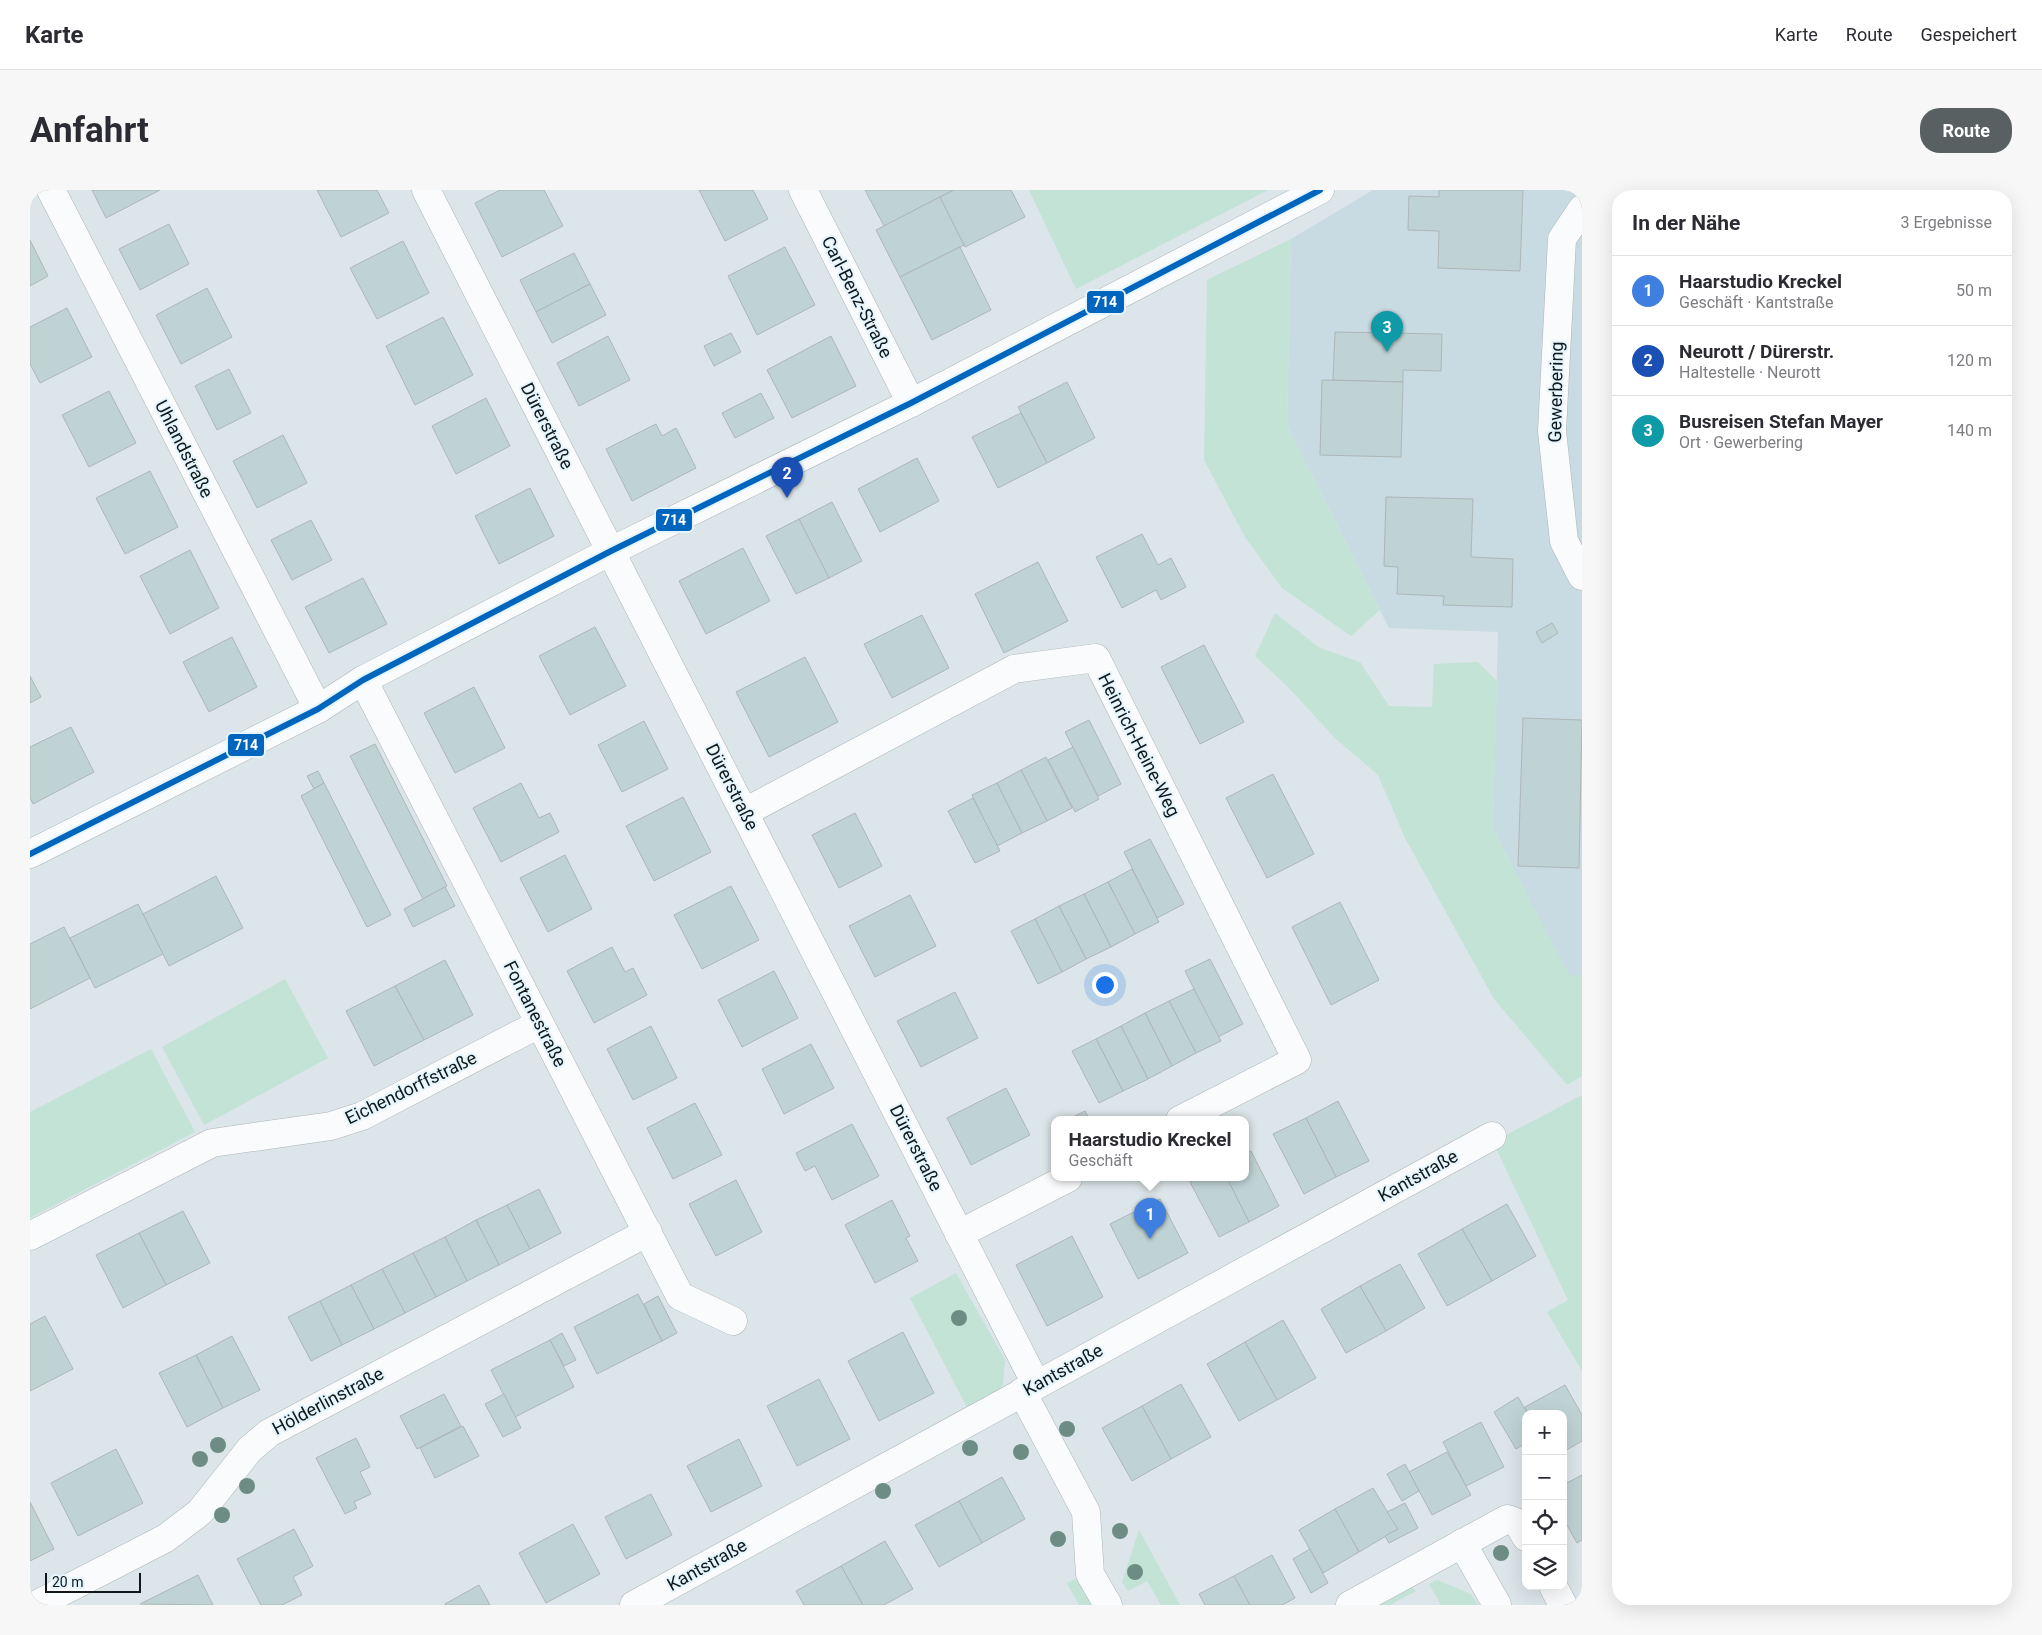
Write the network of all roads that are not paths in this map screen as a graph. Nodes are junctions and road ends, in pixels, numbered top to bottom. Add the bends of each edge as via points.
1 (51, 190) edge
2 (426, 190) edge
3 (803, 190) edge
4 (1320, 190) edge
5 (1582, 209) edge
6 (911, 403) junction
7 (612, 551) junction
8 (1582, 576) edge
9 (363, 680) junction
10 (318, 708) junction
11 (745, 812) junction
12 (30, 854) edge
13 (539, 1024) junction
14 (1188, 1116) edge
15 (1492, 1136) dead end
16 (1062, 1181) edge
17 (648, 1232) junction
18 (959, 1234) junction
19 (30, 1236) edge
20 (733, 1321) dead end
21 (1029, 1388) junction
22 (1522, 1530) edge
23 (1462, 1544) junction
24 (1555, 1590) edge
25 (36, 1605) edge
26 (634, 1605) edge
27 (1108, 1605) edge
28 (1350, 1605) edge
29 (1497, 1605) edge
30 (1563, 1605) edge

1 - 10 street, Uhlandstraße
2 - 7 street, Dürerstraße
3 - 6 street, Carl-Benz-Straße
4 - 6 street
5 - 8 street, Gewerbering via 1562,239 1552,432 1564,541
6 - 7 street
7 - 9 street
7 - 11 street, Dürerstraße
9 - 10 street
9 - 13 street, Fontanestraße
10 - 12 street
11 - 14 street, Heinrich-Heine-Weg via 1014,669 1096,658 1297,1060
11 - 18 street, Dürerstraße
13 - 17 street, Fontanestraße
13 - 19 street, Eichendorffstraße via 362,1116 331,1126 212,1143
15 - 21 street, Kantstraße
16 - 18 street
17 - 20 street, Fontanestraße via 680,1296
17 - 25 street, Hölderlinstraße via 269,1433 250,1449 200,1512 180,1528
18 - 21 street, Dürerstraße
21 - 26 street, Kantstraße
21 - 27 street, Dürerstraße via 1086,1512 1090,1574
22 - 23 street via 1518,1523 1507,1519
23 - 28 street
23 - 29 street
24 - 30 street

